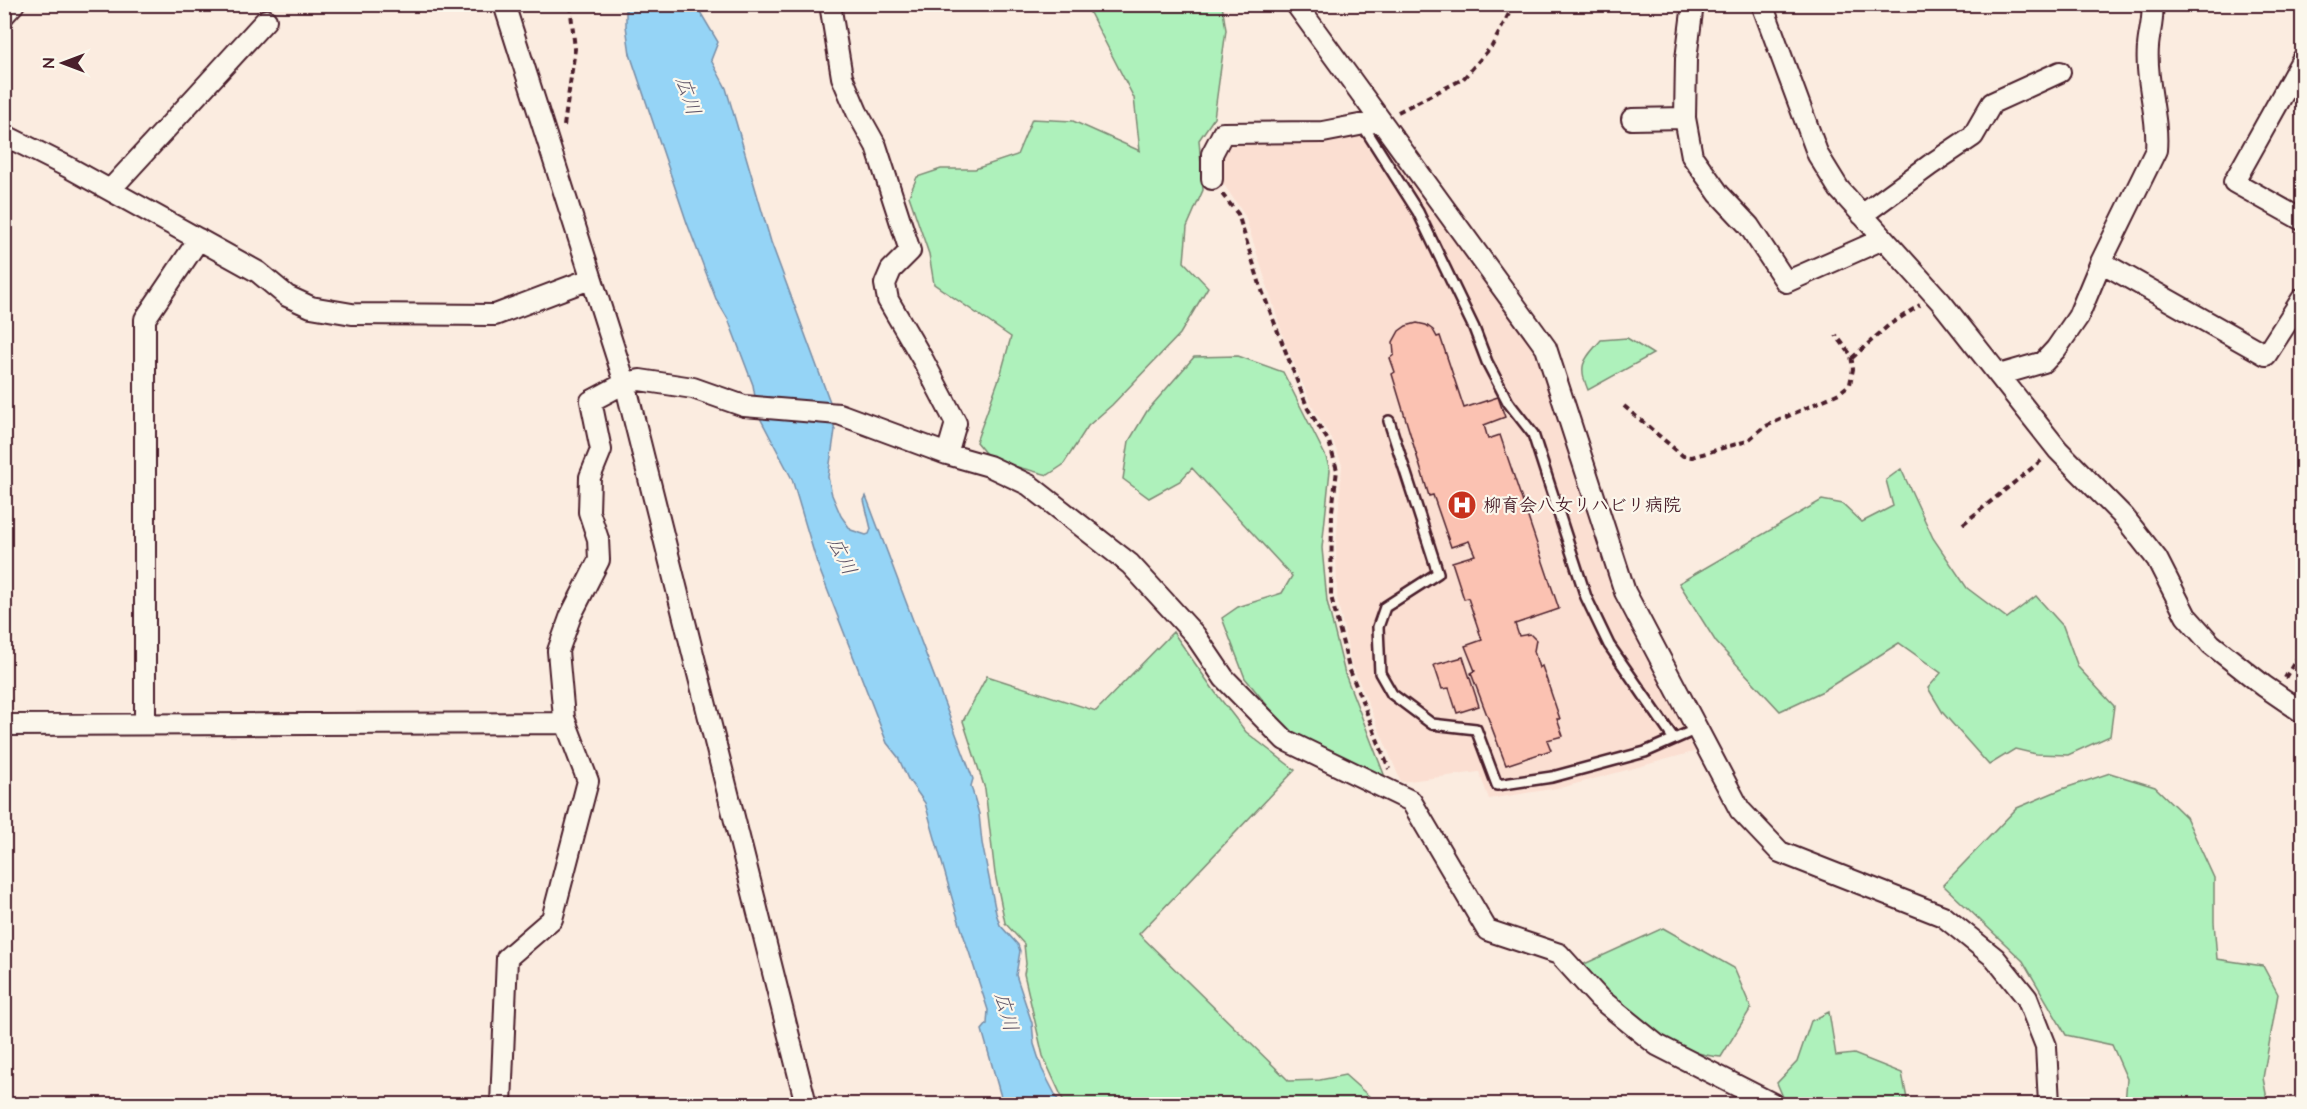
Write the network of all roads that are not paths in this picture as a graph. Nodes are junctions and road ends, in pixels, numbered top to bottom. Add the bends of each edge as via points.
1 (14, 4) edge
2 (504, 4) edge
3 (830, 4) edge
4 (1296, 4) edge
5 (1693, 4) edge
6 (1762, 4) edge
7 (2152, 4) edge
8 (4, 15) edge
9 (266, 20) dead end
10 (2302, 60) edge
11 (2060, 72) dead end
12 (1685, 117) junction
13 (1632, 119) dead end
14 (1371, 122) junction
15 (4, 135) edge
16 (1212, 180) road end
17 (110, 190) junction
18 (1862, 215) junction
19 (2302, 220) edge
20 (199, 239) junction
21 (1883, 239) junction
22 (2101, 262) junction
23 (590, 279) junction
24 (2302, 299) edge
25 (2294, 329) edge
26 (1999, 375) junction
27 (625, 383) junction
28 (1389, 422) dead end
29 (947, 454) junction
30 (2302, 712) edge
31 (566, 723) junction
32 (145, 724) junction
33 (4, 725) edge
34 (1697, 729) junction
35 (1674, 739) junction
36 (501, 1104) edge
37 (806, 1104) edge
38 (1773, 1104) edge
39 (2049, 1104) edge

1 - 8 street
2 - 23 street
3 - 29 street via 842,77 876,146 910,251 891,270 885,284 888,300 956,423
4 - 14 street
5 - 12 street via 1686,59
6 - 18 street via 1818,155 1839,189
7 - 22 street via 2154,21 2148,47 2156,150
9 - 17 street
10 - 19 street via 2234,182
11 - 18 street via 1992,103 1973,136
12 - 13 street
12 - 21 street via 1692,156 1719,194 1749,226 1786,282
14 - 16 street via 1323,132 1223,134 1212,154
14 - 34 street via 1546,348 1625,592
14 - 35 lane via 1418,212 1487,362 1508,402 1533,434 1586,597 1609,645
15 - 17 street
17 - 20 street
18 - 21 street
20 - 23 street via 258,272 287,296 311,307 352,314 495,315
20 - 32 street via 145,319
21 - 26 street
22 - 25 street via 2266,355
22 - 26 street via 2078,317 2044,362
23 - 27 street
24 - 25 street
26 - 30 street via 2056,447 2131,525 2157,559 2186,616 2211,644
27 - 29 street via 640,380 693,388 744,406 839,414
27 - 31 street via 591,401 601,450 590,477 590,512 599,561 570,615 558,651
27 - 37 street
28 - 35 lane via 1438,573 1385,607 1378,627 1380,673 1392,694 1432,724 1476,729 1497,784 1552,777 1645,752
29 - 38 street via 989,466 1029,485 1130,564 1195,635 1224,678 1285,740 1411,801 1487,930 1559,954 1599,998 1657,1045
31 - 32 street
31 - 36 street via 588,781 552,919 507,958
32 - 33 street
34 - 35 lane
34 - 39 street via 1740,810 1780,852 1943,916 1995,958 2027,998 2046,1046

